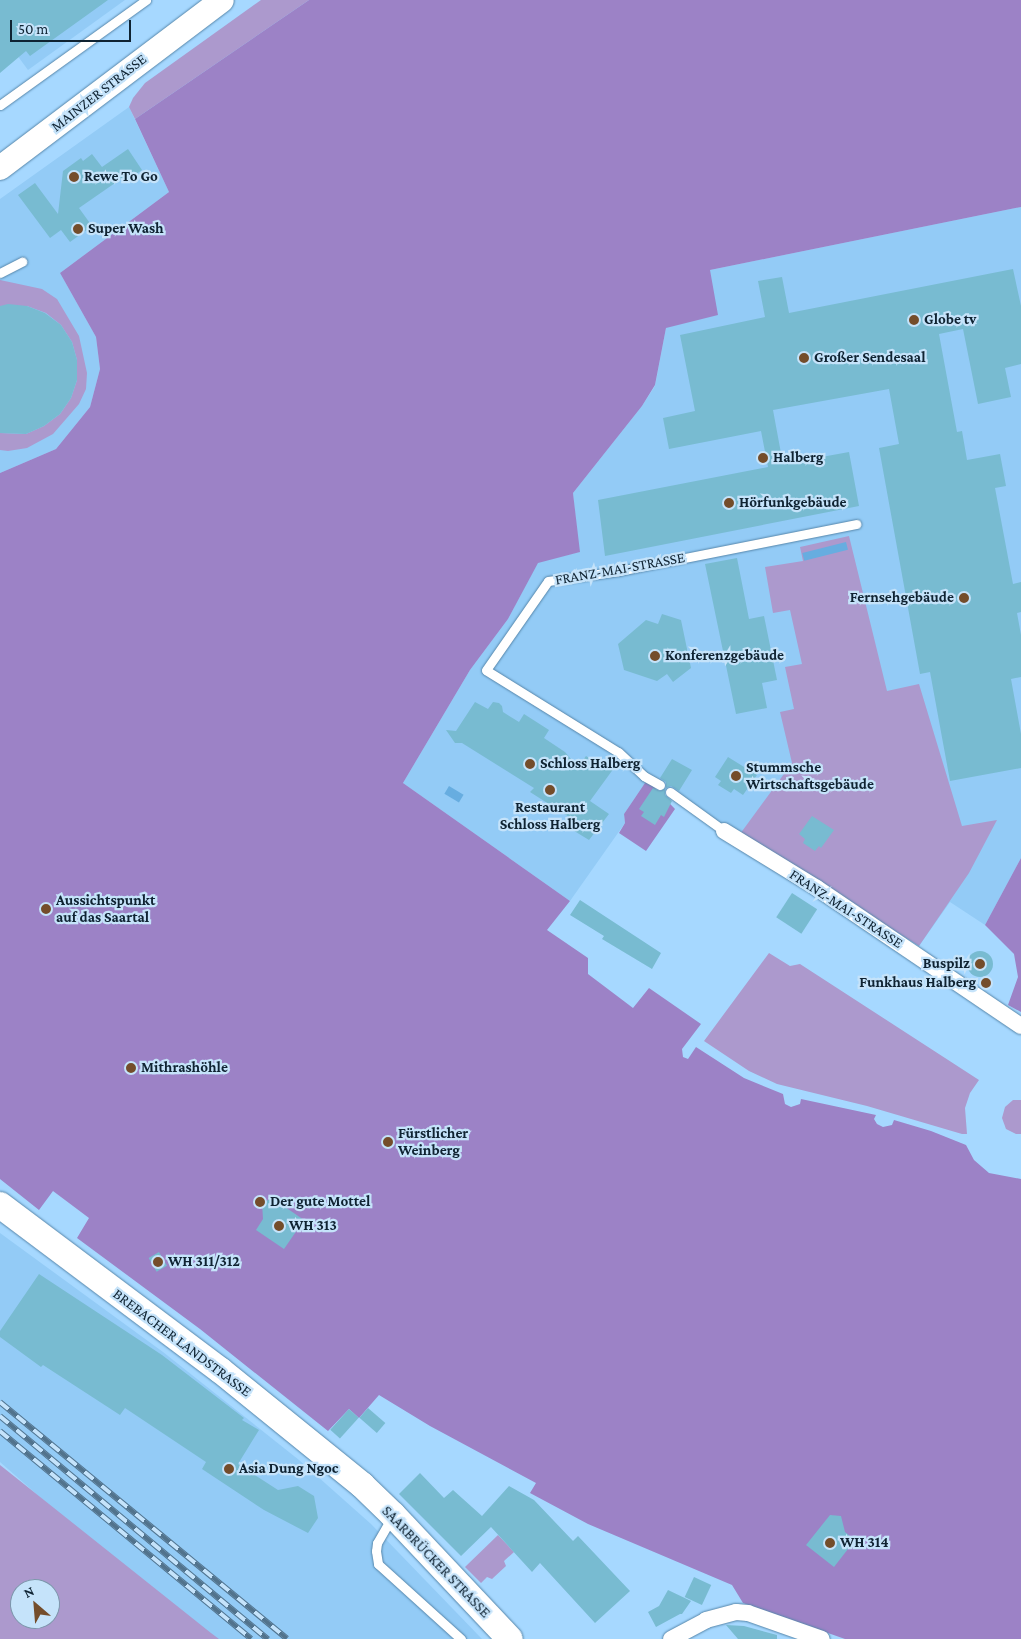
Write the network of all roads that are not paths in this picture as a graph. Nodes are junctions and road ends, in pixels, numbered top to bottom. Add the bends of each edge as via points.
1 (146, 0) edge
2 (214, 2) edge
3 (0, 105) edge
4 (0, 168) edge
5 (22, 262) dead end
6 (0, 273) edge
7 (856, 524) dead end
8 (660, 785) dead end
9 (670, 792) dead end
10 (724, 831) joint
11 (1021, 1026) edge
12 (0, 1205) edge
13 (362, 1485) joint
14 (393, 1515) junction
15 (462, 1639) edge
16 (510, 1639) edge
17 (671, 1639) edge
18 (822, 1639) edge

1 - 3 lane
2 - 4 main road, MAINZER STRASSE
5 - 6 lane
7 - 8 lane, FRANZ-MAI-STRASSE via 619,571 548,581 486,670 618,752 644,776
9 - 10 lane, FRANZ-MAI-STRASSE
10 - 11 street, FRANZ-MAI-STRASSE via 824,893
12 - 13 main road, BREBACHER LANDSTRASSE via 220,1370
13 - 14 main road, SAARBRÜCKER STRASSE
14 - 15 lane via 377,1543 378,1564
14 - 16 main road, SAARBRÜCKER STRASSE
17 - 18 street via 706,1620 736,1612 748,1613

